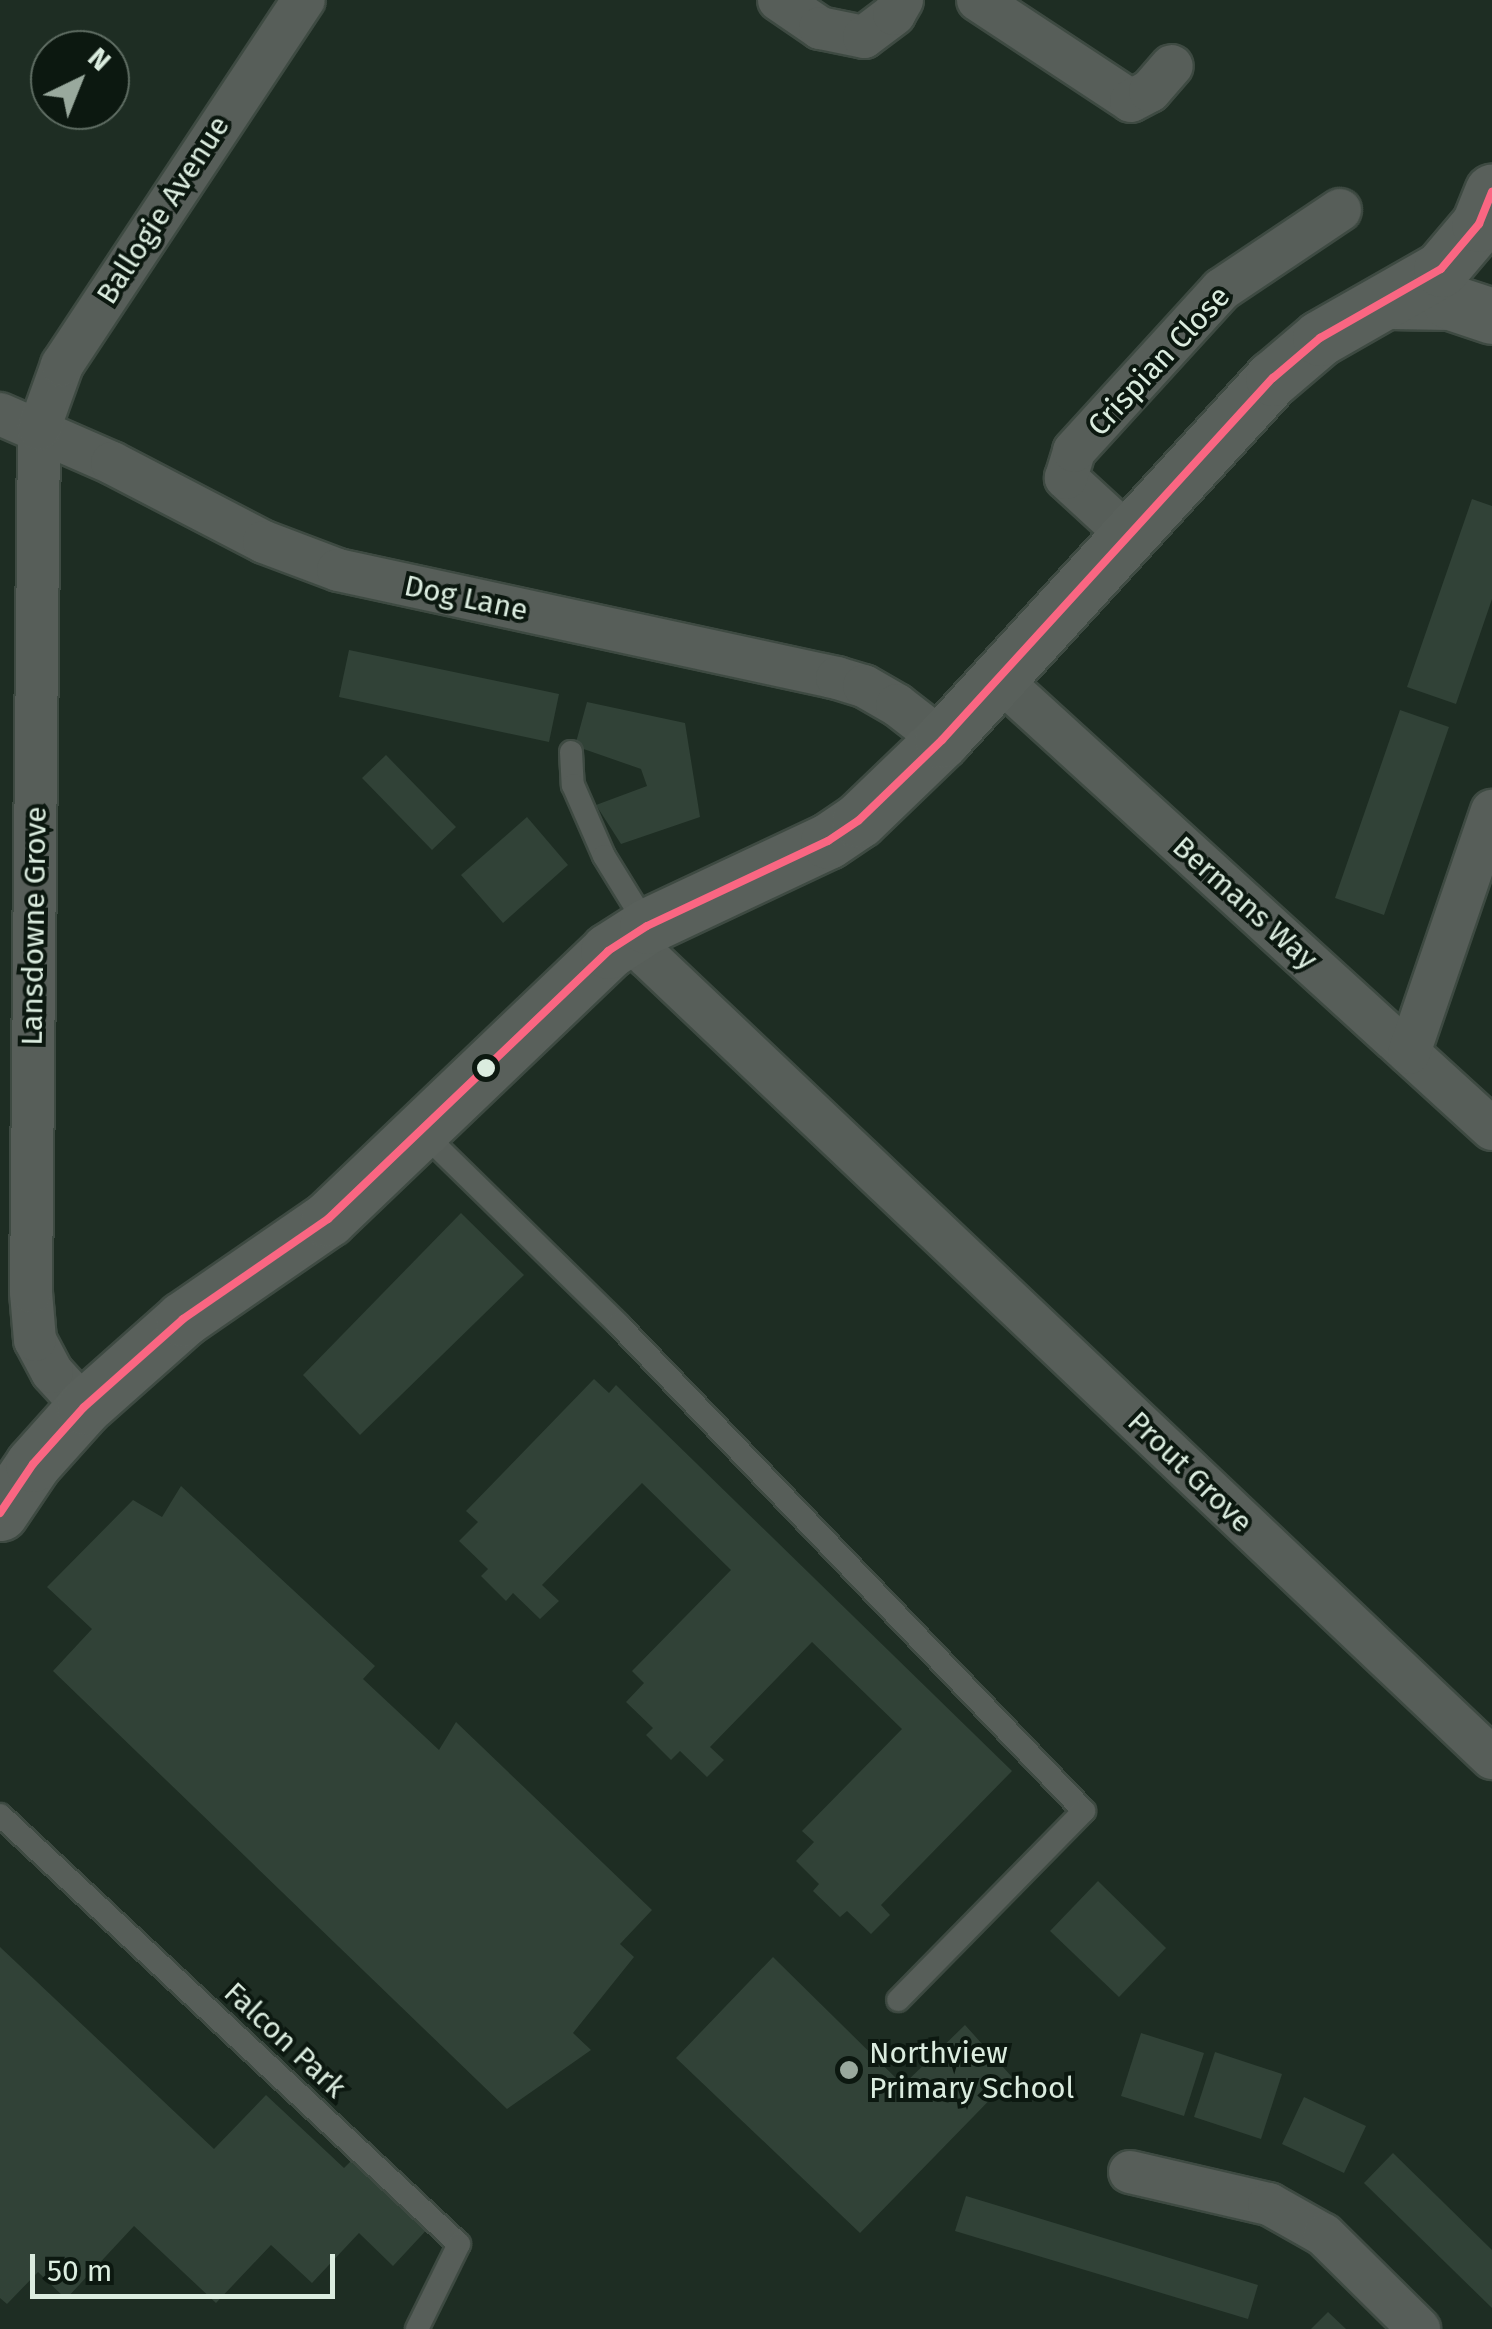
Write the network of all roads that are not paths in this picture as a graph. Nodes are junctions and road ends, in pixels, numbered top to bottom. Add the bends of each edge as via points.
1 (304, 0) edge
2 (779, 0) edge
3 (902, 0) edge
4 (978, 0) edge
5 (1172, 66) dead end
6 (1492, 191) edge
7 (1340, 210) dead end
8 (1390, 301) junction
9 (1492, 316) edge
10 (19, 422) edge
11 (1128, 536) junction
12 (998, 678) junction
13 (942, 740) junction
14 (571, 752) dead end
15 (1492, 811) edge
16 (638, 931) junction
17 (1409, 1052) junction
18 (419, 1129) junction
19 (1492, 1129) edge
20 (84, 1407) junction
21 (0, 1513) edge
22 (1492, 1758) edge
23 (0, 1815) edge
24 (898, 2000) dead end
25 (1130, 2172) dead end
26 (416, 2329) edge
27 (1420, 2329) edge

1 - 10 street, Ballogie Avenue
2 - 3 street via 820,28 864,38
4 - 5 street via 1131,100
6 - 8 main road via 1479,224 1441,269
7 - 11 street, Crispian Close via 1222,289 1074,451 1066,478
8 - 9 main road via 1450,302
8 - 11 main road via 1320,338 1273,378
10 - 13 street, Dog Lane via 264,542 338,570 838,678 897,705
10 - 20 street, Lansdowne Grove via 30,1292 36,1340 52,1372
11 - 12 main road
12 - 13 main road
12 - 17 street, Bermans Way
13 - 16 main road via 828,841
14 - 16 lane via 573,785
15 - 17 street
16 - 18 main road via 566,987
16 - 22 street, Prout Grove via 648,957
17 - 19 street, Bermans Way
18 - 20 main road via 328,1218 183,1319
18 - 24 lane via 618,1324 1084,1811
20 - 21 main road
23 - 26 lane, Falcon Park via 459,2244
25 - 27 street via 1269,2204 1324,2235

